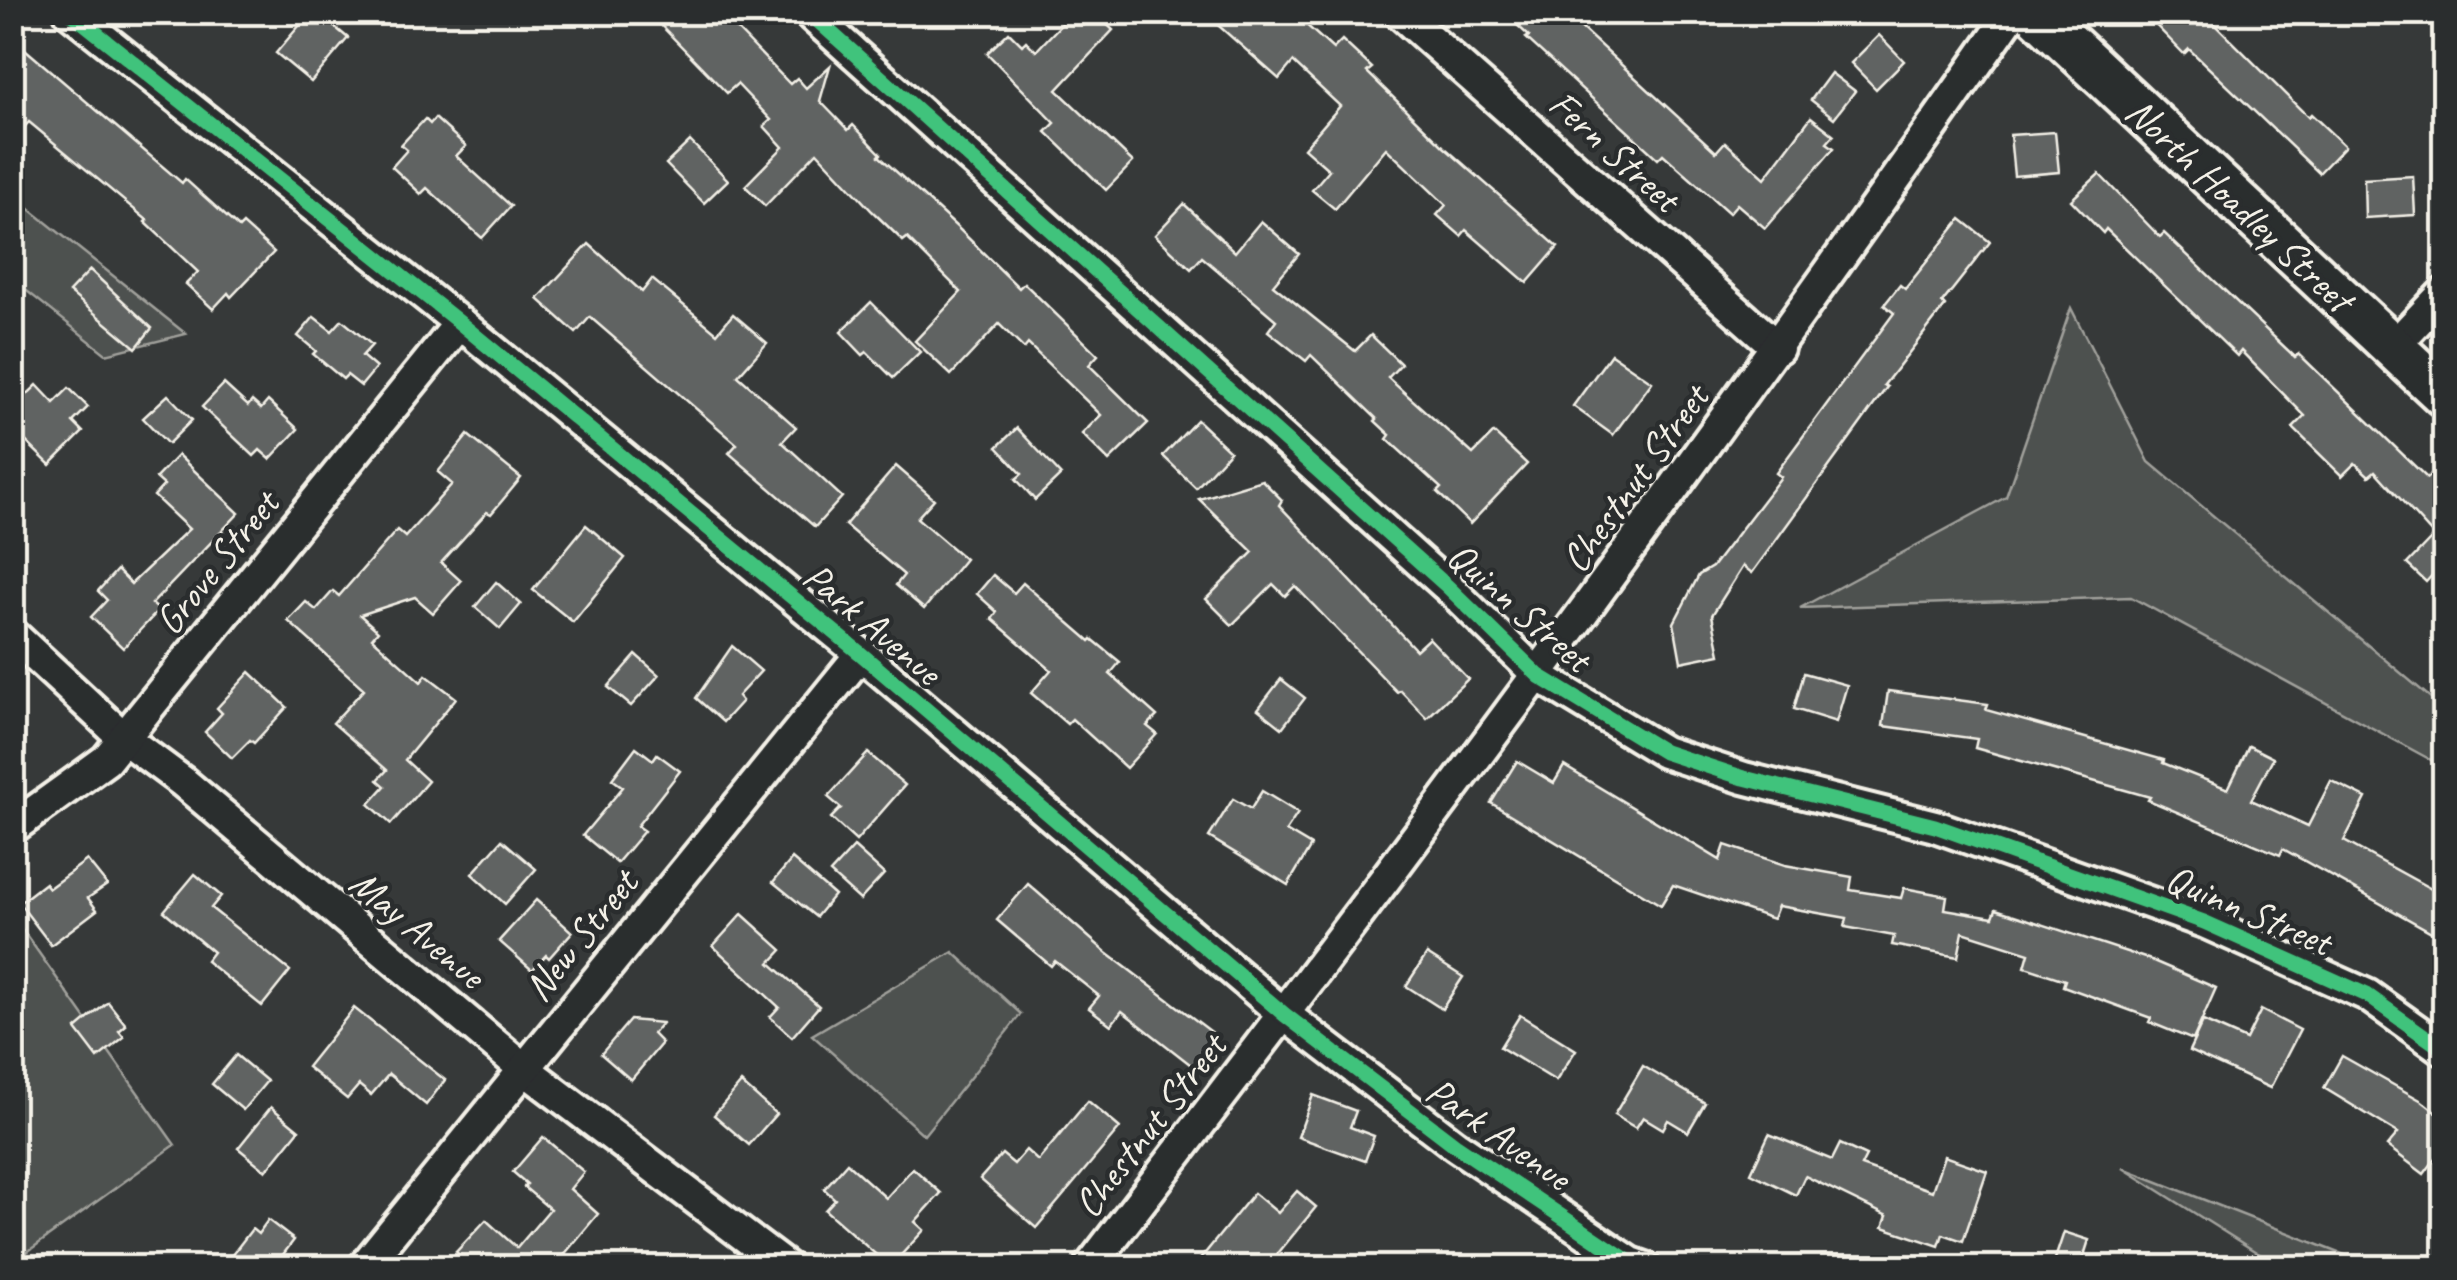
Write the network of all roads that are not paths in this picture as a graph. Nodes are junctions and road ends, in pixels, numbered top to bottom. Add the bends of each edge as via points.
1 (70, 12) edge
2 (808, 12) edge
3 (1398, 12) edge
4 (2014, 12) edge
5 (2036, 12) edge
6 (2444, 293) edge
7 (460, 323) junction
8 (2393, 347) junction
9 (1778, 348) junction
10 (2444, 396) edge
11 (12, 634) edge
12 (861, 654) junction
13 (1539, 676) junction
14 (125, 738) junction
15 (12, 828) edge
16 (1285, 1015) junction
17 (2444, 1050) edge
18 (522, 1068) junction
19 (362, 1268) edge
20 (787, 1268) edge
21 (1088, 1268) edge
22 (1645, 1268) edge

1 - 7 street, Park Avenue
2 - 13 street, Quinn Street
3 - 9 street, Fern Street
4 - 9 street, Chestnut Street
5 - 8 street, North Hoadley Street
6 - 8 street
7 - 12 street, Park Avenue
7 - 14 street, Grove Street
8 - 10 street, North Hoadley Street
9 - 13 street, Chestnut Street
11 - 14 street, May Avenue
12 - 16 street, Park Avenue
12 - 18 street, New Street
13 - 16 street, Chestnut Street
13 - 17 street, Quinn Street via 1664,752 1935,826 2204,922 2367,995
14 - 15 street, Grove Street via 102,764
14 - 18 street, May Avenue
16 - 21 street, Chestnut Street
16 - 22 street, Park Avenue via 1455,1145
18 - 19 street, New Street
18 - 20 street, May Avenue

